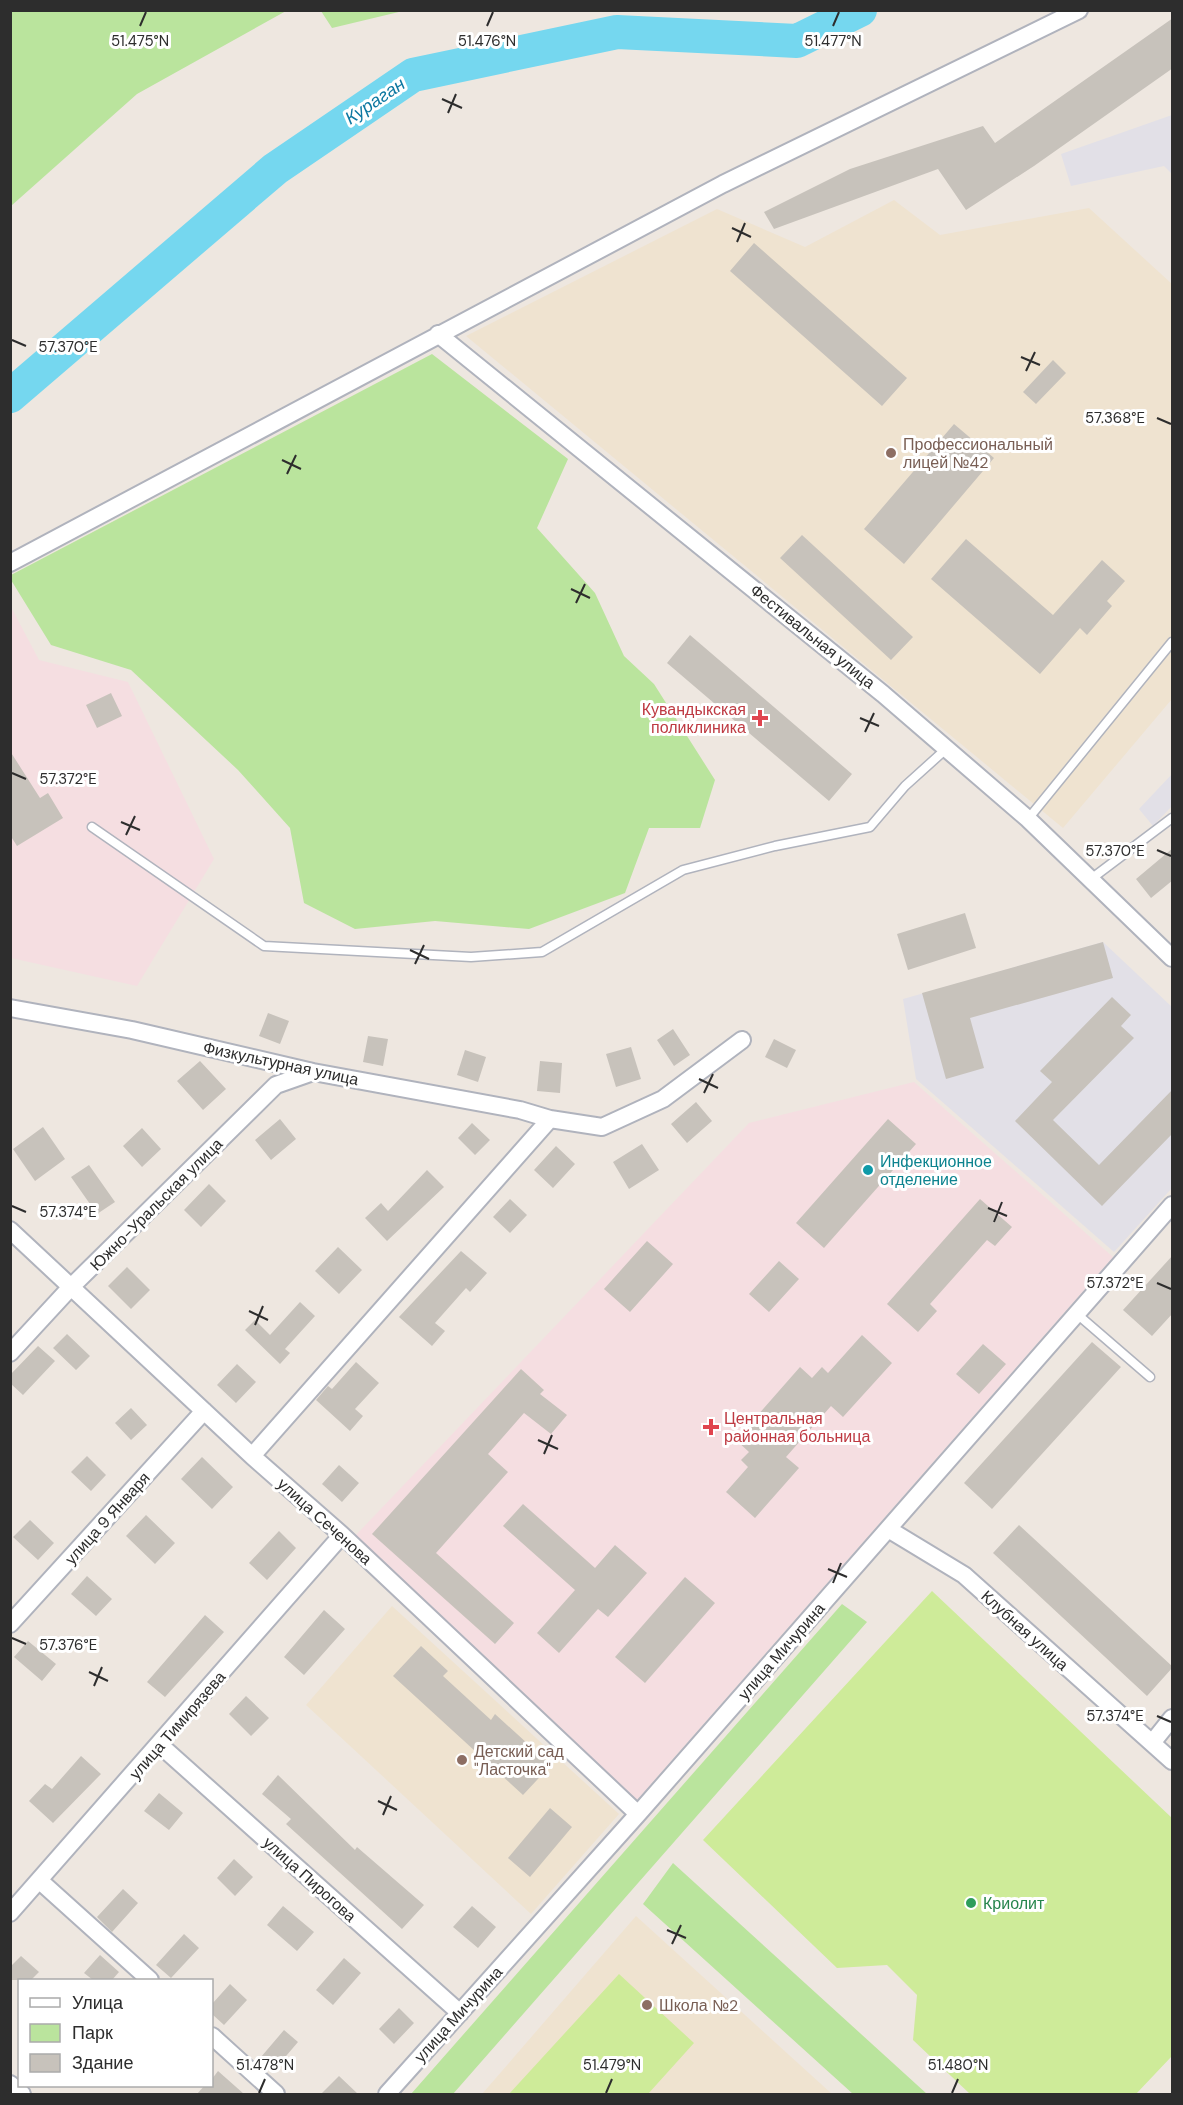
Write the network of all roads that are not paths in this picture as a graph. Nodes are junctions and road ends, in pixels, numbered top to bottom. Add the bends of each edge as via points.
1 (1078, 10) edge
2 (438, 334) junction
3 (10, 563) edge
4 (1173, 642) edge
5 (946, 749) junction
6 (1173, 818) edge
7 (1028, 819) junction
8 (92, 827) dead end
9 (1091, 879) junction
10 (1173, 958) edge
11 (10, 1008) edge
12 (742, 1040) dead end
13 (313, 1072) junction
14 (550, 1119) junction
15 (1173, 1205) edge
16 (10, 1230) edge
17 (70, 1288) junction
18 (1077, 1314) junction
19 (10, 1353) edge
20 (1150, 1377) dead end
21 (204, 1411) junction
22 (252, 1456) junction
23 (888, 1529) junction
24 (342, 1535) junction
25 (10, 1624) edge
26 (1173, 1718) edge
27 (1152, 1743) junction
28 (160, 1745) junction
29 (1173, 1761) edge
30 (638, 1814) junction
31 (40, 1881) junction
32 (10, 1913) edge
33 (149, 1979) edge
34 (460, 2013) junction
35 (213, 2037) edge
36 (10, 2084) edge
37 (22, 2094) edge
38 (276, 2094) edge
39 (387, 2094) edge

1 - 2 street via 723,184
2 - 3 street
2 - 5 street, Фестивальная улица via 745,580
4 - 7 lane
5 - 7 street, Фестивальная улица
5 - 8 lane via 905,786 870,827 683,870 542,952 471,957 264,946
6 - 9 lane
7 - 9 street, Фестивальная улица
9 - 10 street, Фестивальная улица
11 - 13 street, Физкультурная улица via 132,1030
12 - 14 street, Физкультурная улица via 663,1099 602,1126
13 - 14 street, Физкультурная улица
13 - 17 street, Южно-Уральская улица via 276,1085
14 - 22 street
15 - 18 street, улица Мичурина
16 - 17 street, улица Сеченова
17 - 19 street, Южно-Уральская улица
17 - 21 street, улица Сеченова
18 - 20 lane
18 - 23 street, улица Мичурина
21 - 22 street, улица Сеченова
21 - 25 street, улица 9 Января
22 - 24 street, улица Сеченова
23 - 27 street, Клубная улица via 963,1575
23 - 30 street, улица Мичурина
24 - 28 street, улица Тимирязева
24 - 30 street, улица Сеченова
26 - 27 street
27 - 29 street, Клубная улица
28 - 31 street, улица Тимирязева
28 - 34 street, улица Пирогова
30 - 34 street, улица Мичурина
31 - 32 street, улица Тимирязева
31 - 33 street
34 - 39 street, улица Мичурина
35 - 38 street
36 - 37 street

